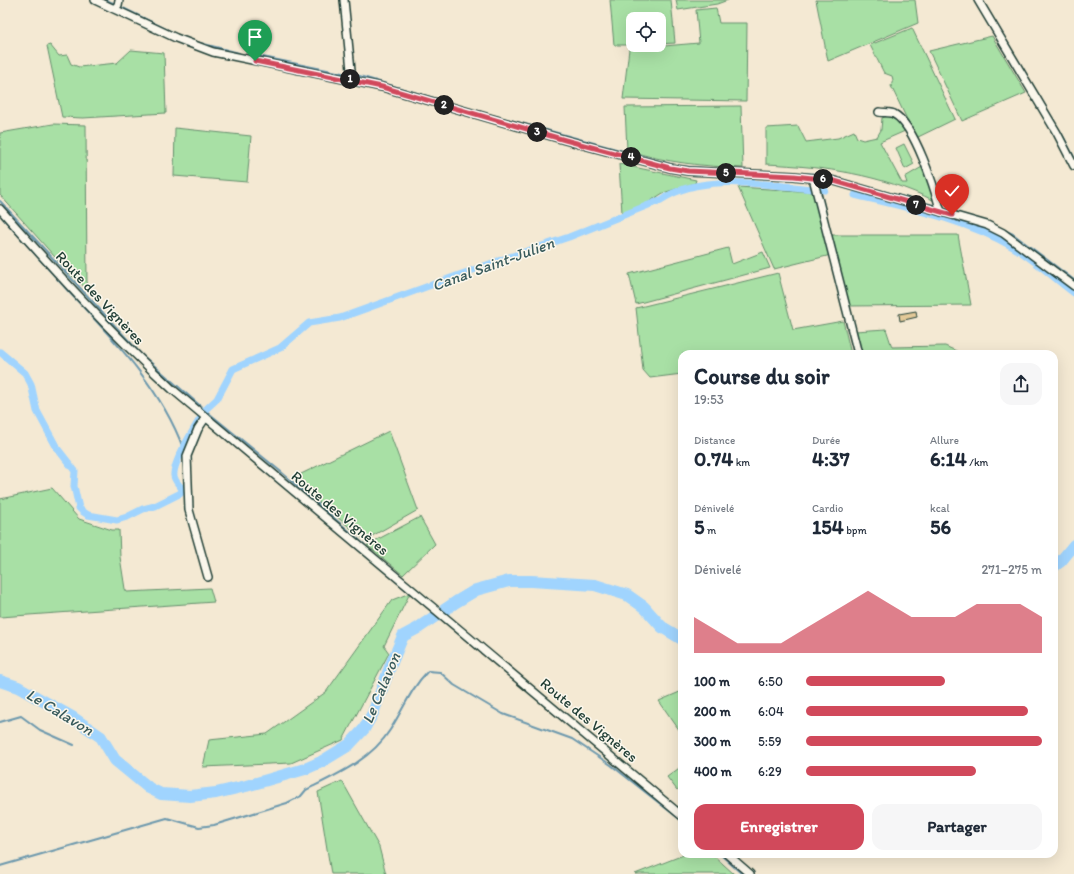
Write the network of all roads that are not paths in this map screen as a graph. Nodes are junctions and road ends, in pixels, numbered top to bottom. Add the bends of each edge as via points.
1 (95, 0) edge
2 (119, 0) edge
3 (344, 0) edge
4 (978, 0) edge
5 (114, 9) junction
6 (352, 80) junction
7 (879, 112) dead end
8 (1074, 166) edge
9 (814, 178) junction
10 (0, 209) edge
11 (941, 212) junction
12 (1074, 286) edge
13 (857, 350) edge
14 (203, 415) junction
15 (208, 577) dead end
16 (678, 813) edge
17 (731, 858) edge
18 (750, 874) edge

1 - 5 street
2 - 5 street
3 - 6 street
4 - 8 street via 1058,133
5 - 6 street via 213,52
6 - 9 street via 682,170
7 - 11 street via 894,114 908,128 934,185
9 - 11 street via 838,182
9 - 13 street
10 - 14 street, Route des Vignères via 138,358
11 - 12 street via 987,225 1003,233
14 - 15 street via 187,456 189,510
14 - 16 street, Route des Vignères
17 - 18 street

